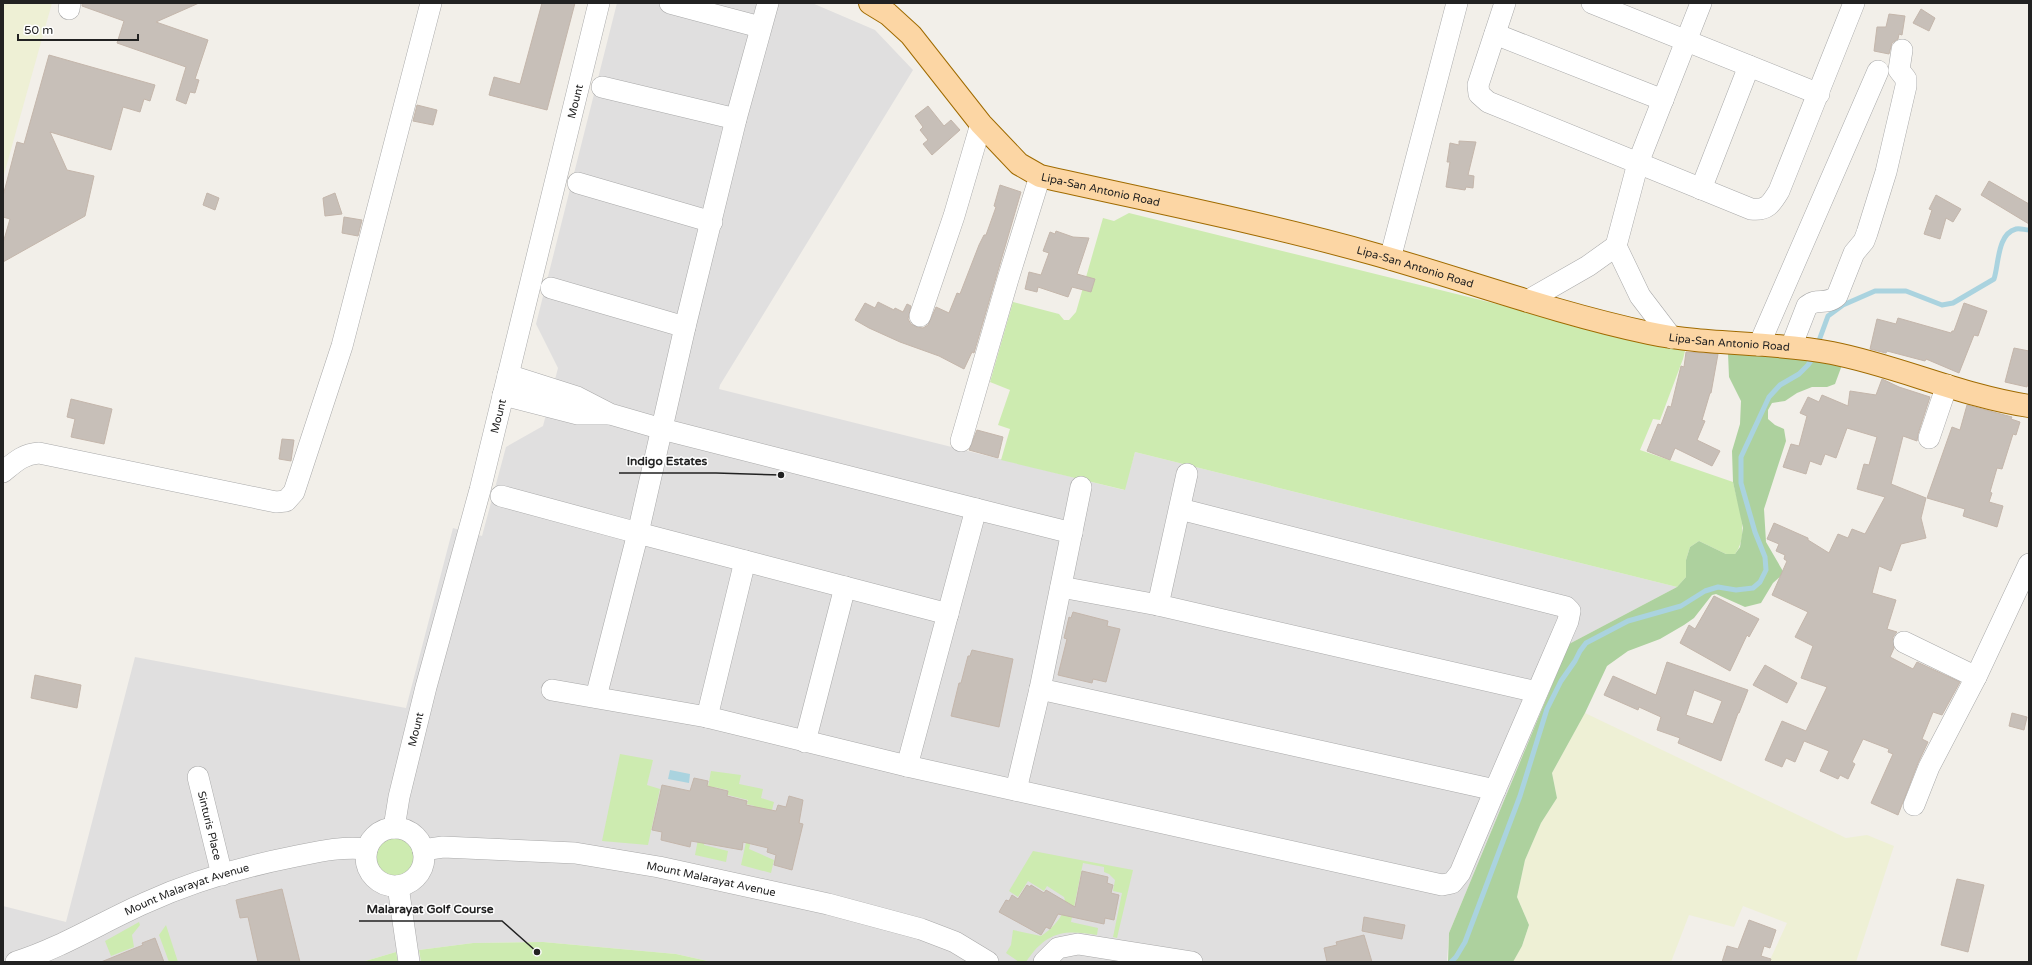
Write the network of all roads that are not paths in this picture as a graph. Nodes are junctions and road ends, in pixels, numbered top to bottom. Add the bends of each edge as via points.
1 (431, 3) edge
2 (600, 3) edge
3 (670, 3) edge
4 (768, 3) edge
5 (870, 3) edge
6 (1457, 3) edge
7 (1505, 3) edge
8 (1592, 3) edge
9 (1701, 3) edge
10 (1854, 3) edge
11 (760, 27) junction
12 (1495, 34) junction
13 (1686, 40) junction
14 (1902, 50) dead end
15 (1749, 66) junction
16 (1878, 71) dead end
17 (602, 87) dead end
18 (1819, 94) junction
19 (1662, 100) junction
20 (736, 119) junction
21 (981, 124) junction
22 (1638, 163) junction
23 (1040, 176) junction
24 (578, 184) dead end
25 (1701, 189) junction
26 (712, 222) junction
27 (1616, 246) junction
28 (1390, 259) junction
29 (551, 288) dead end
30 (1527, 301) junction
31 (920, 316) dead end
32 (685, 327) junction
33 (1672, 338) junction
34 (1759, 345) junction
35 (1794, 347) junction
36 (505, 385) junction
37 (1947, 385) junction
38 (2029, 406) edge
39 (662, 429) junction
40 (1929, 438) dead end
41 (961, 441) dead end
42 (3, 472) edge
43 (1187, 474) dead end
44 (1081, 486) dead end
45 (501, 496) dead end
46 (1180, 508) junction
47 (976, 509) junction
48 (638, 533) junction
49 (1072, 534) junction
50 (745, 561) junction
51 (2029, 564) edge
52 (845, 587) junction
53 (1061, 587) junction
54 (1158, 605) junction
55 (948, 614) junction
56 (1904, 642) dead end
57 (1976, 678) junction
58 (1040, 689) junction
59 (552, 690) dead end
60 (1537, 692) junction
61 (596, 697) junction
62 (707, 717) junction
63 (805, 742) junction
64 (907, 766) junction
65 (198, 777) dead end
66 (1016, 790) junction
67 (1495, 790) junction
68 (1914, 805) dead end
69 (394, 828) junction
70 (367, 849) junction
71 (423, 850) junction
72 (222, 875) junction
73 (398, 886) junction
74 (16, 962) edge
75 (409, 962) edge
76 (988, 962) edge
77 (1044, 962) edge
78 (1192, 962) edge

1 - 42 street via 342,346 294,492 286,501 276,502 39,453 19,458
2 - 36 street, Mount
3 - 11 street
4 - 11 street
5 - 21 main road, Lipa-San Antonio Road via 888,14 911,35
6 - 28 street
7 - 12 street
8 - 13 street
9 - 13 street
10 - 18 street
11 - 20 street
12 - 19 street
12 - 22 street via 1478,85 1480,94 1488,102
13 - 15 street
13 - 19 street
14 - 35 street via 1899,70 1906,80 1906,86 1886,172 1867,233 1854,253 1837,296 1832,301 1811,303 1807,306
15 - 18 street
15 - 25 street
16 - 34 street
17 - 20 street
18 - 25 street via 1779,191 1771,203 1761,210 1751,209
19 - 22 street
20 - 26 street
21 - 23 main road, Lipa-San Antonio Road via 1019,164
21 - 31 street via 954,216
22 - 25 street
22 - 27 street
23 - 28 main road, Lipa-San Antonio Road via 1235,220
23 - 41 street
24 - 26 street
26 - 32 street
27 - 30 street via 1588,266
27 - 33 street via 1640,296
28 - 30 main road, Lipa-San Antonio Road
29 - 32 street
30 - 33 main road, Lipa-San Antonio Road
32 - 39 street
33 - 34 main road, Lipa-San Antonio Road
34 - 35 main road, Lipa-San Antonio Road
35 - 37 main road, Lipa-San Antonio Road via 1832,353
36 - 39 street via 578,414 610,414
36 - 69 street, Mount via 469,533 424,695
37 - 38 main road, Lipa-San Antonio Road via 1999,401
37 - 40 street
39 - 47 street
39 - 48 street
43 - 46 street
44 - 49 street
45 - 48 street
46 - 54 street
46 - 60 street via 1566,607 1570,611 1568,621
47 - 49 street
47 - 55 street
48 - 50 street
48 - 61 street
49 - 53 street
50 - 52 street
50 - 62 street
51 - 57 street
52 - 55 street
52 - 63 street
53 - 54 street
53 - 58 street
54 - 60 street
55 - 64 street
56 - 57 street
57 - 68 street via 1929,767
58 - 66 street
58 - 67 street
59 - 61 street
60 - 67 street
61 - 62 street
62 - 63 street
63 - 64 street
64 - 66 street
65 - 72 street, Sinturis Place
66 - 67 street via 1442,885 1452,882 1460,873
69 - 70 street via 379,833
69 - 71 street via 413,835
70 - 72 street, Mount Malarayat Avenue via 339,848 250,866
70 - 73 street via 366,861 374,876 383,883
71 - 73 street via 423,864 418,873 411,881
71 - 76 street, Mount Malarayat Avenue via 443,847 575,853 659,867 828,904 921,929 955,942
72 - 74 street, Mount Malarayat Avenue via 146,902 55,947
73 - 75 street
77 - 78 street via 1058,948 1078,944

